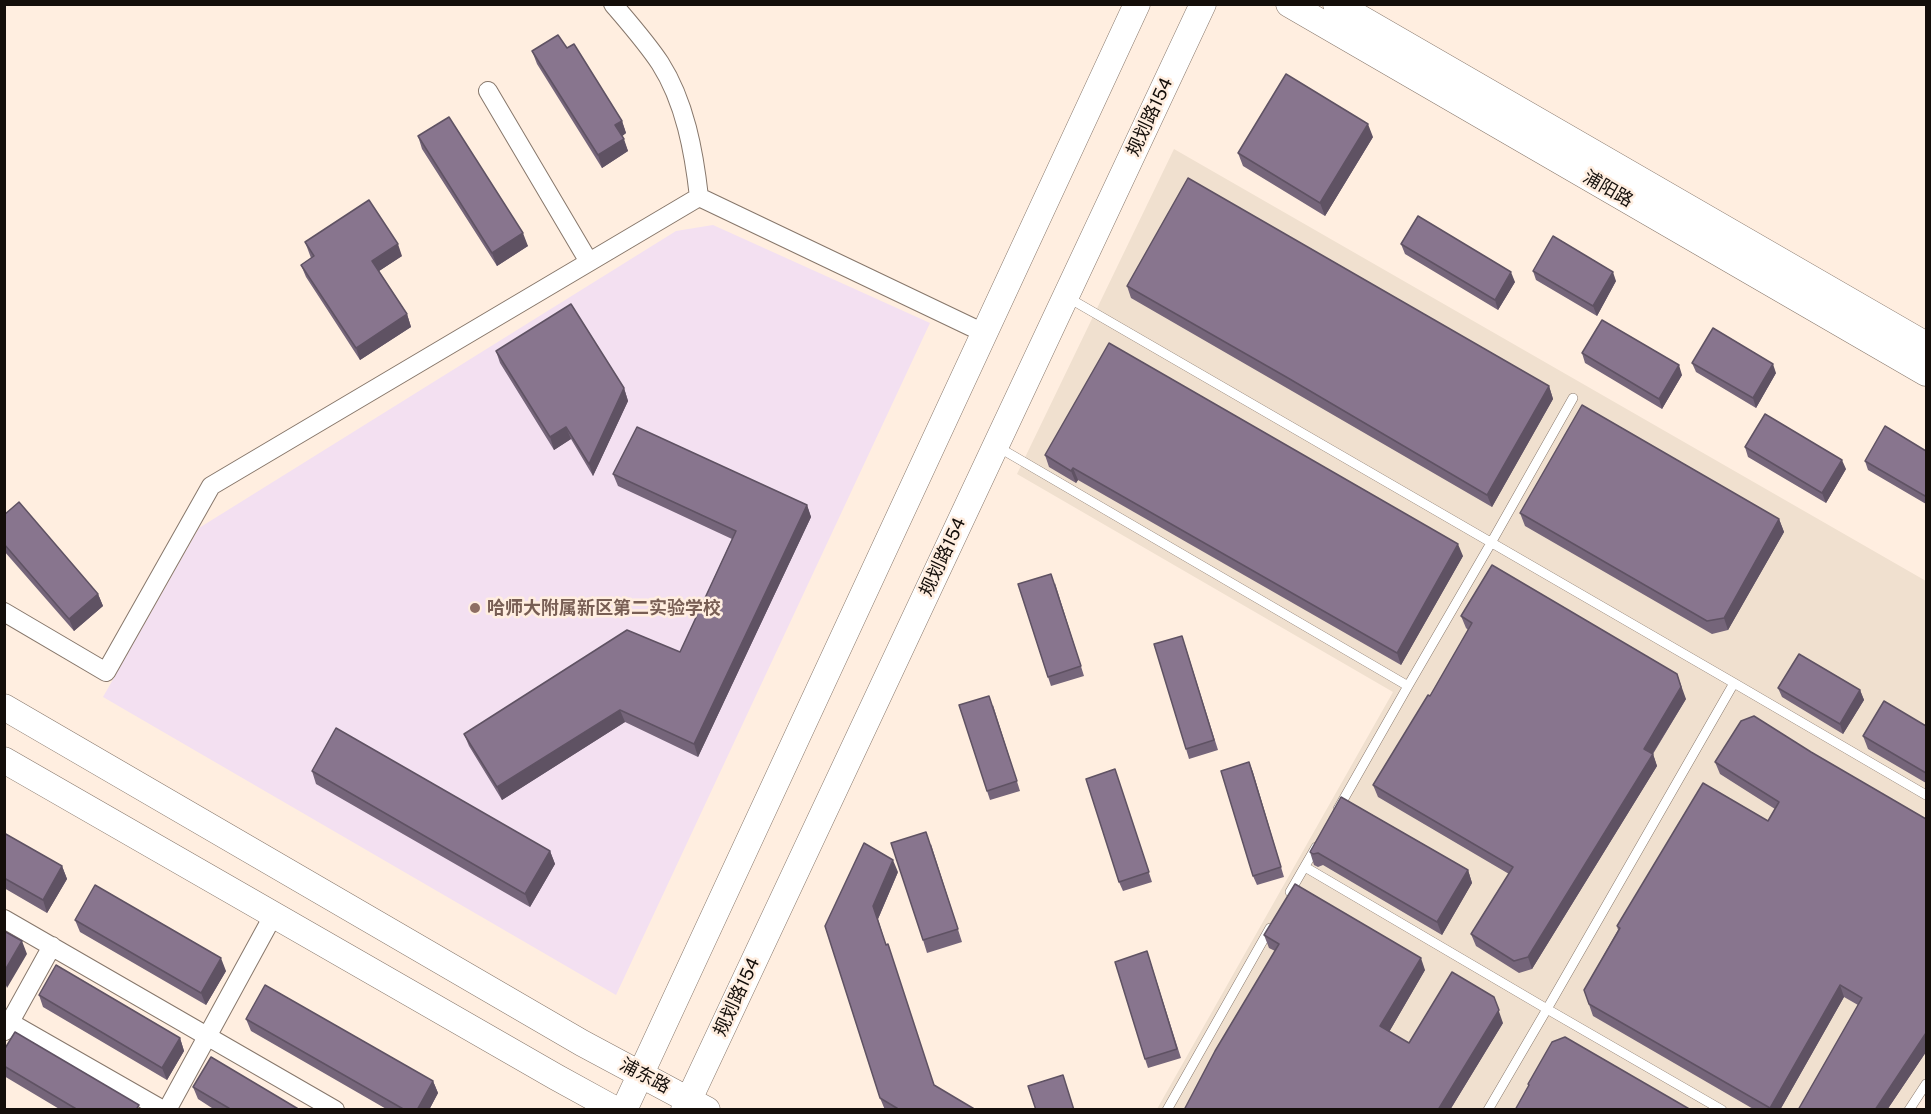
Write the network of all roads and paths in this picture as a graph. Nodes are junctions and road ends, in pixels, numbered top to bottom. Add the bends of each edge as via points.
1 (613, 4) edge
2 (1137, 4) edge
3 (1203, 4) edge
4 (1289, 4) edge
5 (1336, 4) edge
6 (488, 91) dead end
7 (699, 197) junction
8 (589, 262) junction
9 (1065, 297) junction
10 (984, 333) junction
11 (1926, 345) edge
12 (1926, 373) edge
13 (1573, 398) dead end
14 (996, 446) junction
15 (1491, 543) junction
16 (4, 612) edge
17 (1734, 683) junction
18 (1408, 686) junction
19 (4, 707) edge
20 (4, 760) edge
21 (1926, 795) edge
22 (1333, 817) edge
23 (1322, 837) edge
24 (1305, 867) junction
25 (1287, 898) edge
26 (274, 914) junction
27 (1276, 918) edge
28 (4, 919) edge
29 (52, 946) junction
30 (1547, 1010) junction
31 (6, 1025) edge
32 (207, 1036) junction
33 (640, 1074) junction
34 (1926, 1084) edge
35 (693, 1106) edge
36 (165, 1110) edge
37 (335, 1110) edge
38 (616, 1110) edge
39 (624, 1110) edge
40 (1167, 1110) edge
41 (1488, 1110) edge
42 (1722, 1110) edge
43 (1909, 1110) edge

1 - 7 street via 661,64 676,97 695,161
2 - 10 main road
3 - 9 main road, 规划路154
4 - 12 main road, 浦阳路
5 - 11 main road, 浦阳路
6 - 8 street
7 - 8 street
7 - 10 street
8 - 16 street via 211,486 106,672
9 - 14 main road, 规划路154
9 - 15 lane
10 - 33 main road
13 - 15 lane
14 - 18 lane
14 - 35 main road, 规划路154
15 - 17 lane
15 - 18 lane
17 - 21 lane
17 - 30 lane
18 - 22 lane
19 - 33 main road, 浦东路
20 - 26 main road
23 - 24 lane
24 - 25 lane
24 - 30 lane
26 - 32 street
26 - 38 main road
27 - 40 lane
28 - 29 street
29 - 31 street
29 - 32 street
30 - 41 lane
30 - 42 lane
31 - 36 street
32 - 36 street
32 - 37 street
33 - 35 main road, 浦东路
33 - 39 main road
34 - 43 lane

